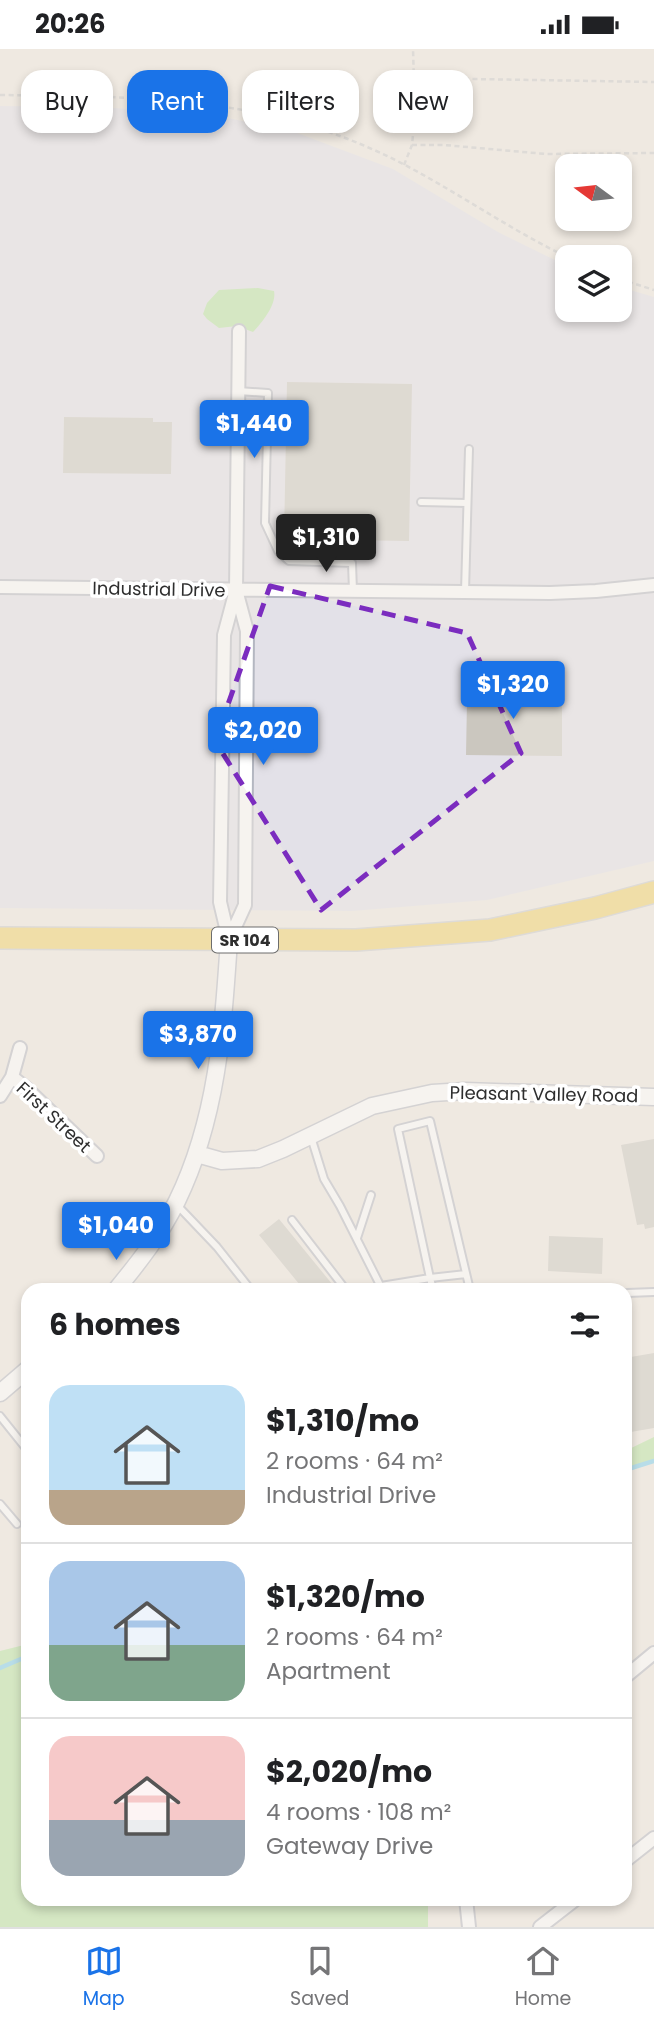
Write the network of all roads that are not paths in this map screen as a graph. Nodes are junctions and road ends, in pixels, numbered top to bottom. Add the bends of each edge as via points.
1 (239, 331) dead end
2 (238, 391) junction
3 (469, 449) dead end
4 (421, 502) dead end
5 (467, 503) junction
6 (654, 585) edge
7 (0, 587) edge
8 (236, 590) junction
9 (353, 591) junction
10 (465, 592) junction
11 (654, 892) edge
12 (0, 938) edge
13 (229, 940) junction
14 (20, 1048) dead end
15 (12, 1077) junction
16 (0, 1097) edge
17 (654, 1097) edge
18 (311, 1136) junction
19 (197, 1154) junction
20 (97, 1156) dead end
21 (371, 1195) dead end
22 (176, 1204) junction
23 (292, 1220) dead end
24 (357, 1238) junction
25 (466, 1274) junction
26 (430, 1278) junction
27 (122, 1283) edge
28 (245, 1283) edge
29 (341, 1283) edge
30 (380, 1283) edge
31 (406, 1283) edge
32 (431, 1283) edge
33 (468, 1283) edge
34 (654, 1292) edge
35 (632, 1293) edge
36 (21, 1376) edge
37 (0, 1393) edge
38 (0, 1416) edge
39 (21, 1442) edge
40 (0, 1504) edge
41 (17, 1524) dead end
42 (654, 1653) edge
43 (632, 1671) edge
44 (654, 1838) edge
45 (632, 1855) edge
46 (467, 1906) edge
47 (567, 1906) edge
48 (469, 1927) edge
49 (540, 1927) edge

1 - 2 street
2 - 8 street
2 - 9 lane via 268,393 265,523 278,551 289,561 352,563
3 - 5 lane
4 - 5 lane
5 - 10 lane
6 - 10 street, Industrial Drive via 596,591
7 - 8 street, Industrial Drive
8 - 9 street, Industrial Drive
8 - 13 street via 224,635 220,902
8 - 13 street via 247,631 245,905
9 - 10 street, Industrial Drive
11 - 13 main road, SR 104 via 490,930 356,940
12 - 13 main road, SR 104
13 - 19 street via 218,1065
14 - 15 street
15 - 16 street
15 - 20 street, First Street
17 - 18 street, Pleasant Valley Road via 432,1093 372,1106
18 - 19 street, Pleasant Valley Road via 258,1159 222,1161
18 - 24 lane via 324,1179
19 - 22 street
21 - 24 lane
22 - 27 street
22 - 28 lane
23 - 29 lane
24 - 30 lane
25 - 26 lane
25 - 26 lane via 430,1121 398,1129
25 - 33 lane
26 - 31 lane
26 - 32 lane
34 - 35 lane
36 - 37 street
38 - 39 lane
40 - 41 lane
42 - 43 street
44 - 45 street
46 - 48 street
47 - 49 street

